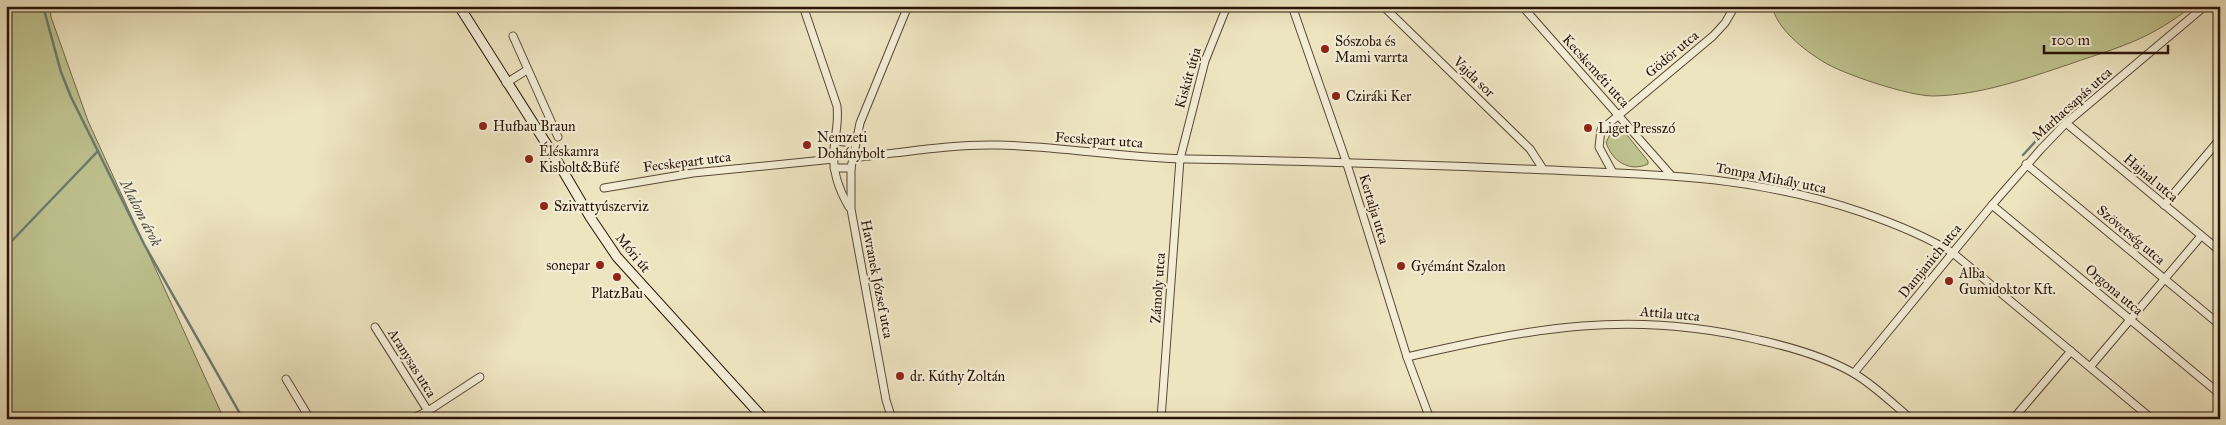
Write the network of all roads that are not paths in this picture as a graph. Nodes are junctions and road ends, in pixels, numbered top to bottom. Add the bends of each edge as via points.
1 (459, 6) edge
2 (803, 6) edge
3 (908, 6) edge
4 (1227, 6) edge
5 (1292, 6) edge
6 (1382, 6) edge
7 (1522, 6) edge
8 (1735, 6) edge
9 (2204, 6) edge
10 (513, 36) dead end
11 (526, 70) junction
12 (506, 83) junction
13 (1618, 115) junction
14 (2066, 123) junction
15 (558, 137) dead end
16 (2220, 139) edge
17 (835, 140) junction
18 (854, 143) junction
19 (852, 158) junction
20 (834, 159) junction
21 (1180, 159) junction
22 (1346, 161) junction
23 (2026, 164) junction
24 (834, 168) junction
25 (850, 168) junction
26 (1543, 170) junction
27 (1612, 171) junction
28 (1670, 174) junction
29 (604, 188) dead end
30 (1992, 205) junction
31 (2164, 205) junction
32 (851, 209) junction
33 (2201, 236) junction
34 (2220, 251) edge
35 (1953, 253) junction
36 (2165, 279) junction
37 (2131, 320) junction
38 (2220, 325) edge
39 (375, 327) dead end
40 (2071, 351) junction
41 (1407, 358) junction
42 (2090, 367) junction
43 (1854, 373) junction
44 (480, 377) dead end
45 (286, 379) dead end
46 (2220, 394) edge
47 (428, 412) junction
48 (310, 419) edge
49 (411, 419) edge
50 (764, 419) edge
51 (892, 419) edge
52 (1161, 419) edge
53 (1430, 419) edge
54 (1911, 419) edge
55 (2013, 419) edge
56 (2152, 419) edge

1 - 12 main road, Móri út
2 - 17 street via 837,106
3 - 18 street, Havranek József utca via 866,104
4 - 21 street, Kiskút útja via 1205,61
5 - 22 street, Kertalja utca
6 - 26 street, Vajda sor via 1530,150
7 - 13 street, Kecskeméti utca
8 - 13 street, Gödör utca via 1713,36
9 - 14 street, Marhacsapás utca
10 - 11 street
11 - 12 street
11 - 15 street
12 - 50 main road, Móri út via 617,257
13 - 27 street, Gödör utca via 1601,130 1599,136 1601,154
13 - 28 street, Kecskeméti utca
14 - 23 street, Marhacsapás utca
14 - 31 street, Hajnal utca
16 - 31 street
17 - 18 street
17 - 20 street
18 - 19 street, Havranek József utca
19 - 21 street, Fecskepart utca via 984,145
19 - 25 street, Havranek József utca
20 - 24 street
20 - 29 street, Fecskepart utca via 693,173
21 - 22 street, Fecskepart utca
21 - 52 street, Zámoly utca
22 - 26 street, Tompa Mihály utca
22 - 41 street, Kertalja utca
23 - 30 street, Damjanich utca
23 - 36 street, Szövetség utca
24 - 25 street
24 - 32 street
25 - 32 street, Havranek József utca
26 - 27 street, Tompa Mihály utca
27 - 28 street, Tompa Mihály utca
28 - 35 street, Tompa Mihály utca via 1754,185 1832,202 1891,223
30 - 35 street, Damjanich utca
30 - 37 street, Orgona utca
31 - 33 street, Hajnal utca
32 - 51 street, Havranek József utca
33 - 34 street, Hajnal utca
33 - 36 street
35 - 40 street, Tompa Mihály utca
35 - 43 street, Damjanich utca
36 - 37 street
36 - 38 street, Szövetség utca
37 - 42 street
37 - 46 street, Orgona utca
39 - 47 street, Aranysas utca
40 - 42 street, Tompa Mihály utca
40 - 55 street
41 - 43 street, Attila utca via 1537,330 1591,324 1649,323 1767,341
41 - 53 street, Kertalja utca
42 - 56 street, Tompa Mihály utca
43 - 54 street, Attila utca
44 - 47 street, Aranysas utca
45 - 48 street
47 - 49 street, Aranysas utca

